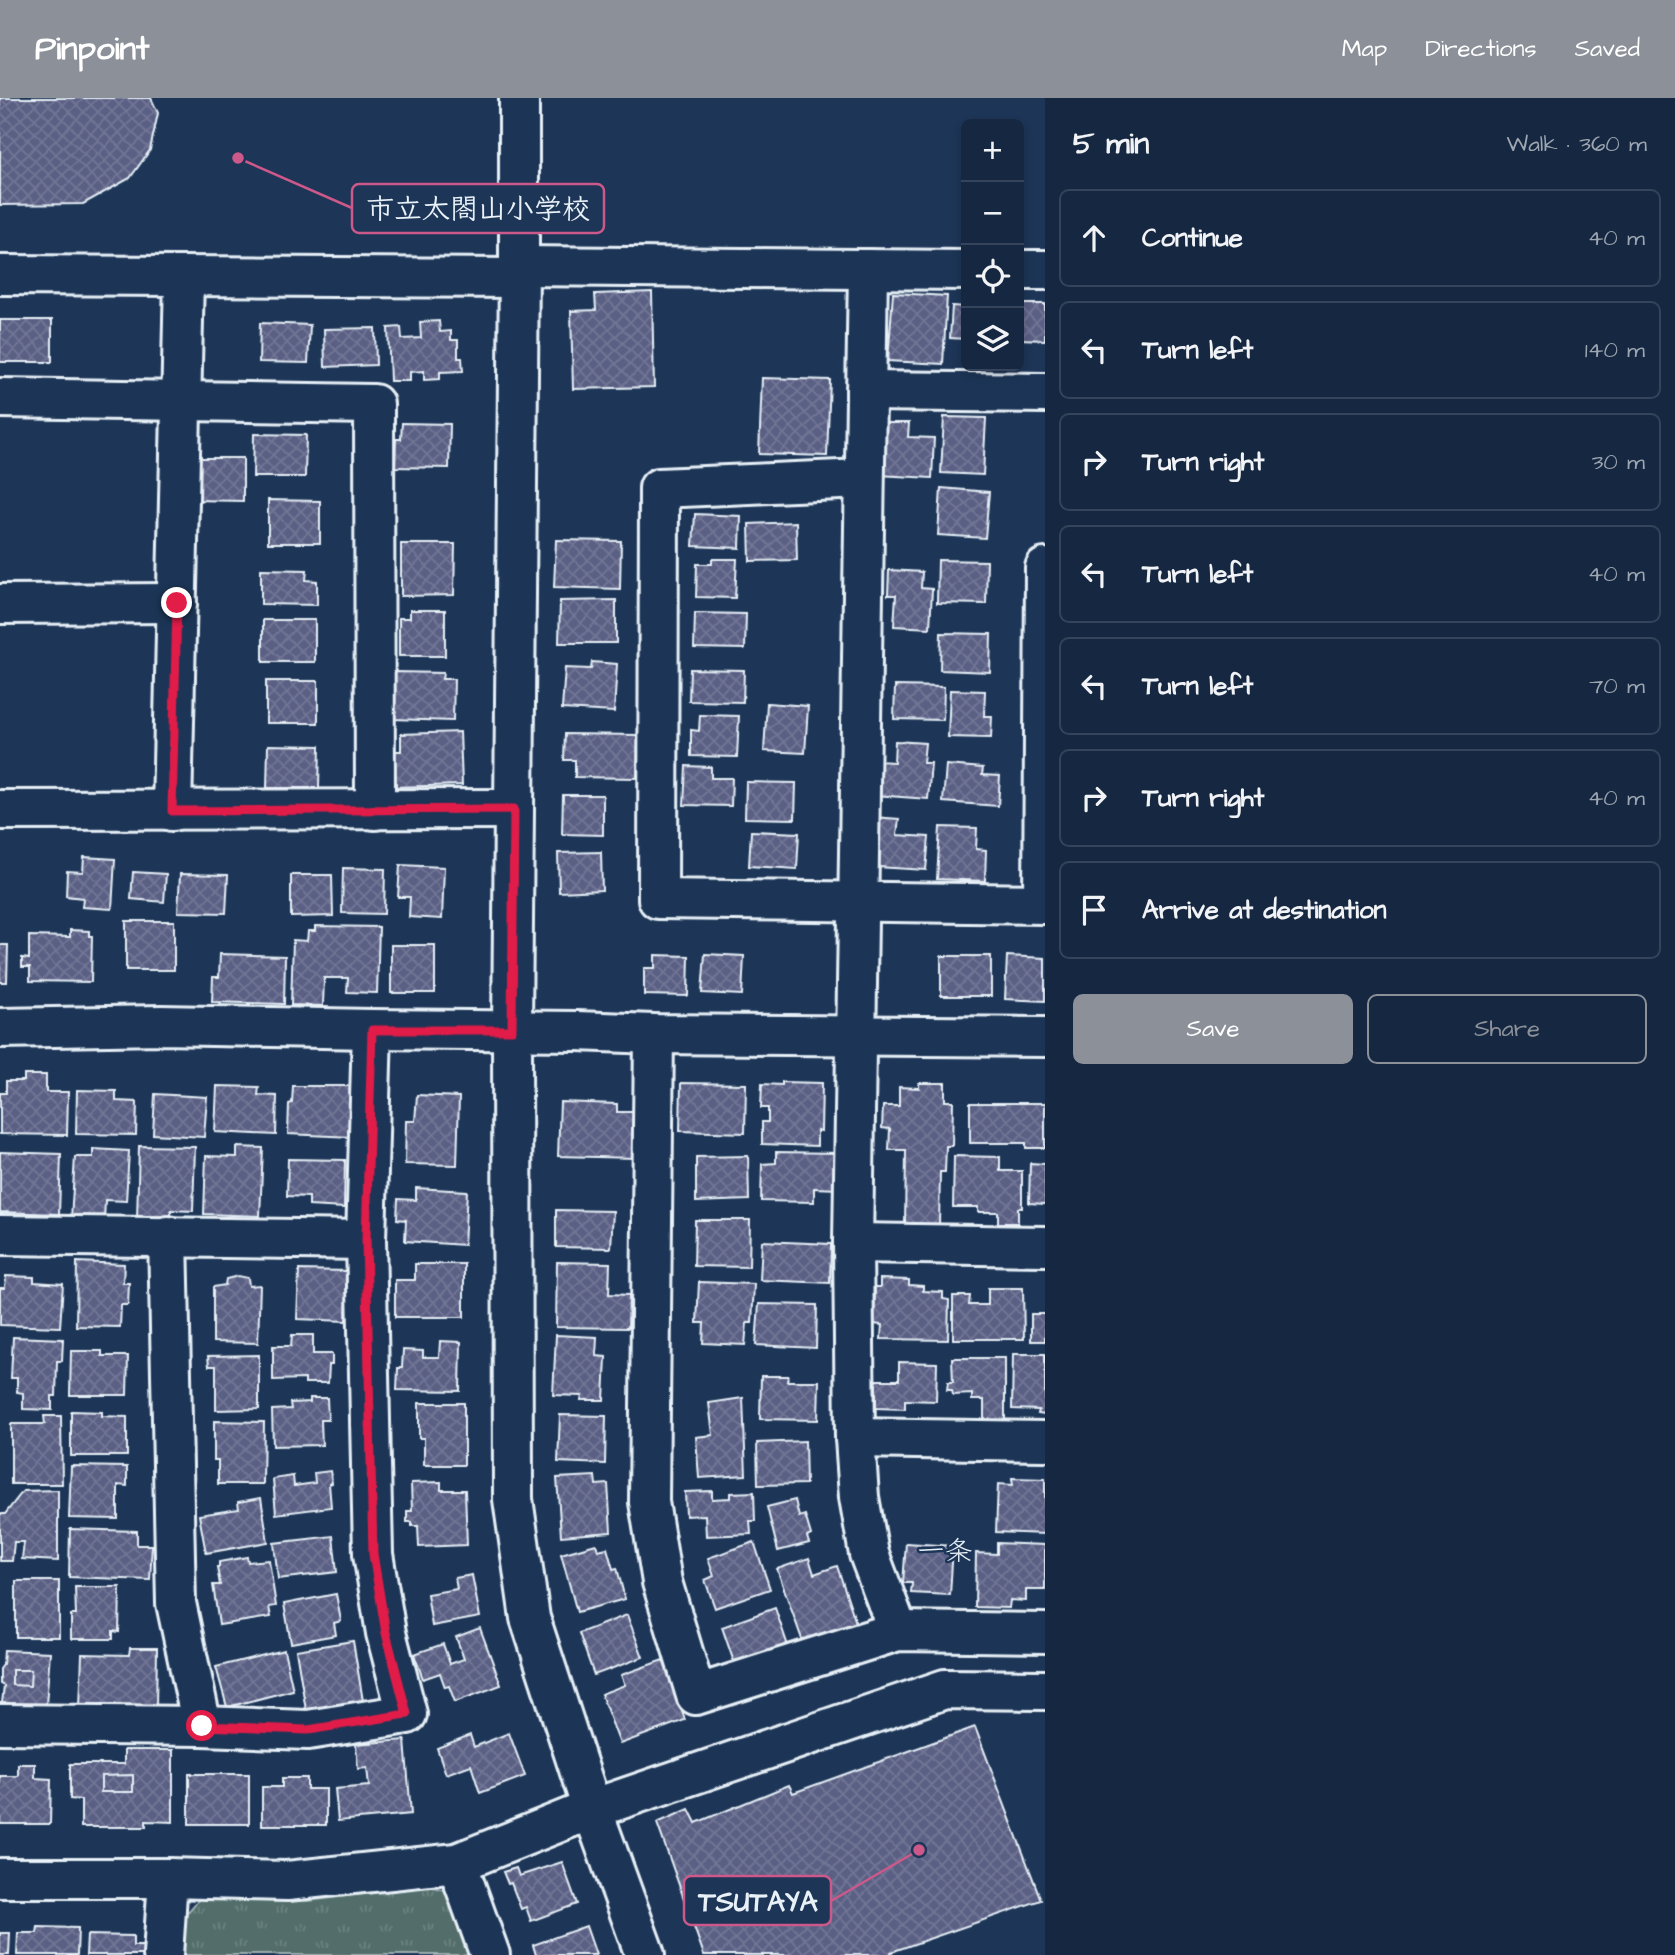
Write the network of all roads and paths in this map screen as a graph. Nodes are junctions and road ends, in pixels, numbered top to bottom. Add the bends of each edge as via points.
1 (519, 98) edge
2 (868, 269) junction
3 (961, 270) edge
4 (1024, 270) edge
5 (1045, 270) edge
6 (519, 272) junction
7 (0, 275) edge
8 (184, 276) junction
9 (866, 391) junction
10 (1045, 393) edge
11 (0, 398) edge
12 (181, 401) junction
13 (864, 480) junction
14 (1045, 568) edge
15 (177, 603) junction
16 (0, 604) edge
17 (514, 809) junction
18 (0, 810) edge
19 (375, 810) junction
20 (172, 811) junction
21 (858, 902) junction
22 (1044, 904) edge
23 (0, 1028) edge
24 (372, 1030) junction
25 (512, 1030) junction
26 (654, 1034) junction
27 (856, 1035) junction
28 (1045, 1037) edge
29 (0, 1235) edge
30 (167, 1236) junction
31 (366, 1240) junction
32 (853, 1243) junction
33 (1045, 1246) edge
34 (855, 1438) junction
35 (1045, 1441) edge
36 (898, 1631) junction
37 (1045, 1633) edge
38 (1045, 1690) edge
39 (0, 1724) edge
40 (202, 1726) junction
41 (592, 1809) junction
42 (457, 1863) junction
43 (0, 1878) edge
44 (168, 1878) junction
45 (163, 1955) edge
46 (490, 1955) edge
47 (645, 1955) edge

1 - 6 street
2 - 3 street
2 - 6 street
2 - 9 street
4 - 5 street
6 - 8 street
6 - 17 street
7 - 8 street
8 - 12 street
9 - 10 street
9 - 13 street
11 - 12 street
12 - 15 street
12 - 19 street via 374,404
13 - 21 street
13 - 21 street via 659,488 658,899
14 - 22 street
15 - 16 street
15 - 20 street
17 - 19 street
17 - 25 street
18 - 20 street
19 - 20 street
21 - 22 street
21 - 27 street
23 - 24 street via 161,1025
24 - 25 street
24 - 31 street
25 - 26 street
25 - 41 street via 513,1499 530,1618
26 - 27 street
26 - 36 street via 649,1502 662,1582 696,1695
27 - 28 street
27 - 32 street
29 - 30 street
30 - 31 street
30 - 40 street via 176,1603
31 - 40 street via 373,1554 386,1633 407,1714 308,1730
32 - 33 street
32 - 34 street
34 - 35 street
34 - 36 street via 869,1554
36 - 37 street
38 - 41 street via 945,1689
39 - 40 street
41 - 42 street
41 - 47 street
42 - 44 street via 287,1881
42 - 46 street
43 - 44 street
44 - 45 street

